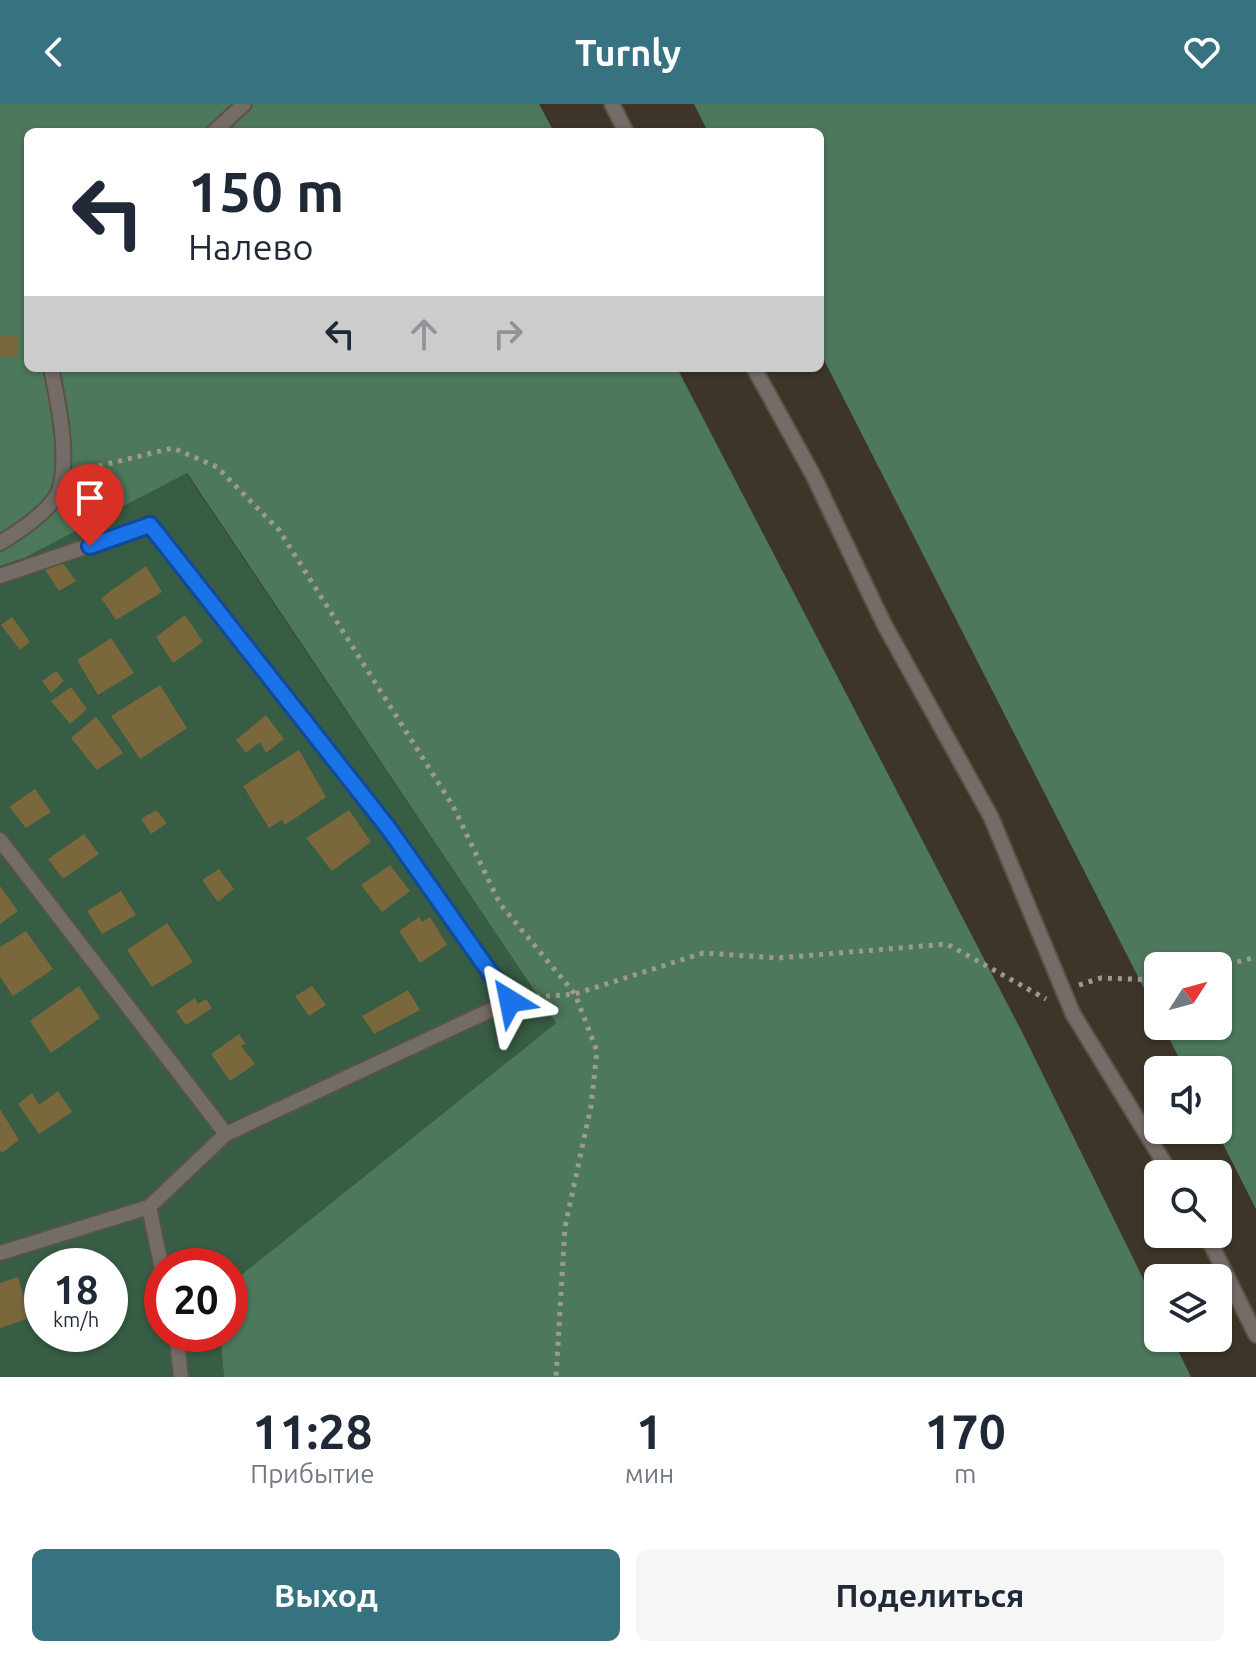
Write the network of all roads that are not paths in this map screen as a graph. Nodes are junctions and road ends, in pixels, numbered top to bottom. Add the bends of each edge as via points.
1 (244, 104) edge
2 (612, 104) edge
3 (218, 128) edge
4 (624, 128) edge
5 (52, 372) edge
6 (756, 372) edge
7 (0, 543) edge
8 (0, 576) edge
9 (0, 840) edge
10 (226, 1134) junction
11 (1162, 1160) edge
12 (149, 1207) junction
13 (158, 1248) edge
14 (1213, 1248) edge
15 (0, 1253) edge
16 (1256, 1335) edge
17 (178, 1352) edge
18 (181, 1377) edge

1 - 3 lane
2 - 4 lane
5 - 7 lane via 62,420 60,490 29,526
6 - 11 lane via 813,475 884,624 991,817 1073,1014
8 - 10 lane via 150,525 389,829 510,1001
9 - 10 lane
10 - 12 lane
12 - 13 lane
12 - 15 lane
14 - 16 lane
17 - 18 lane

